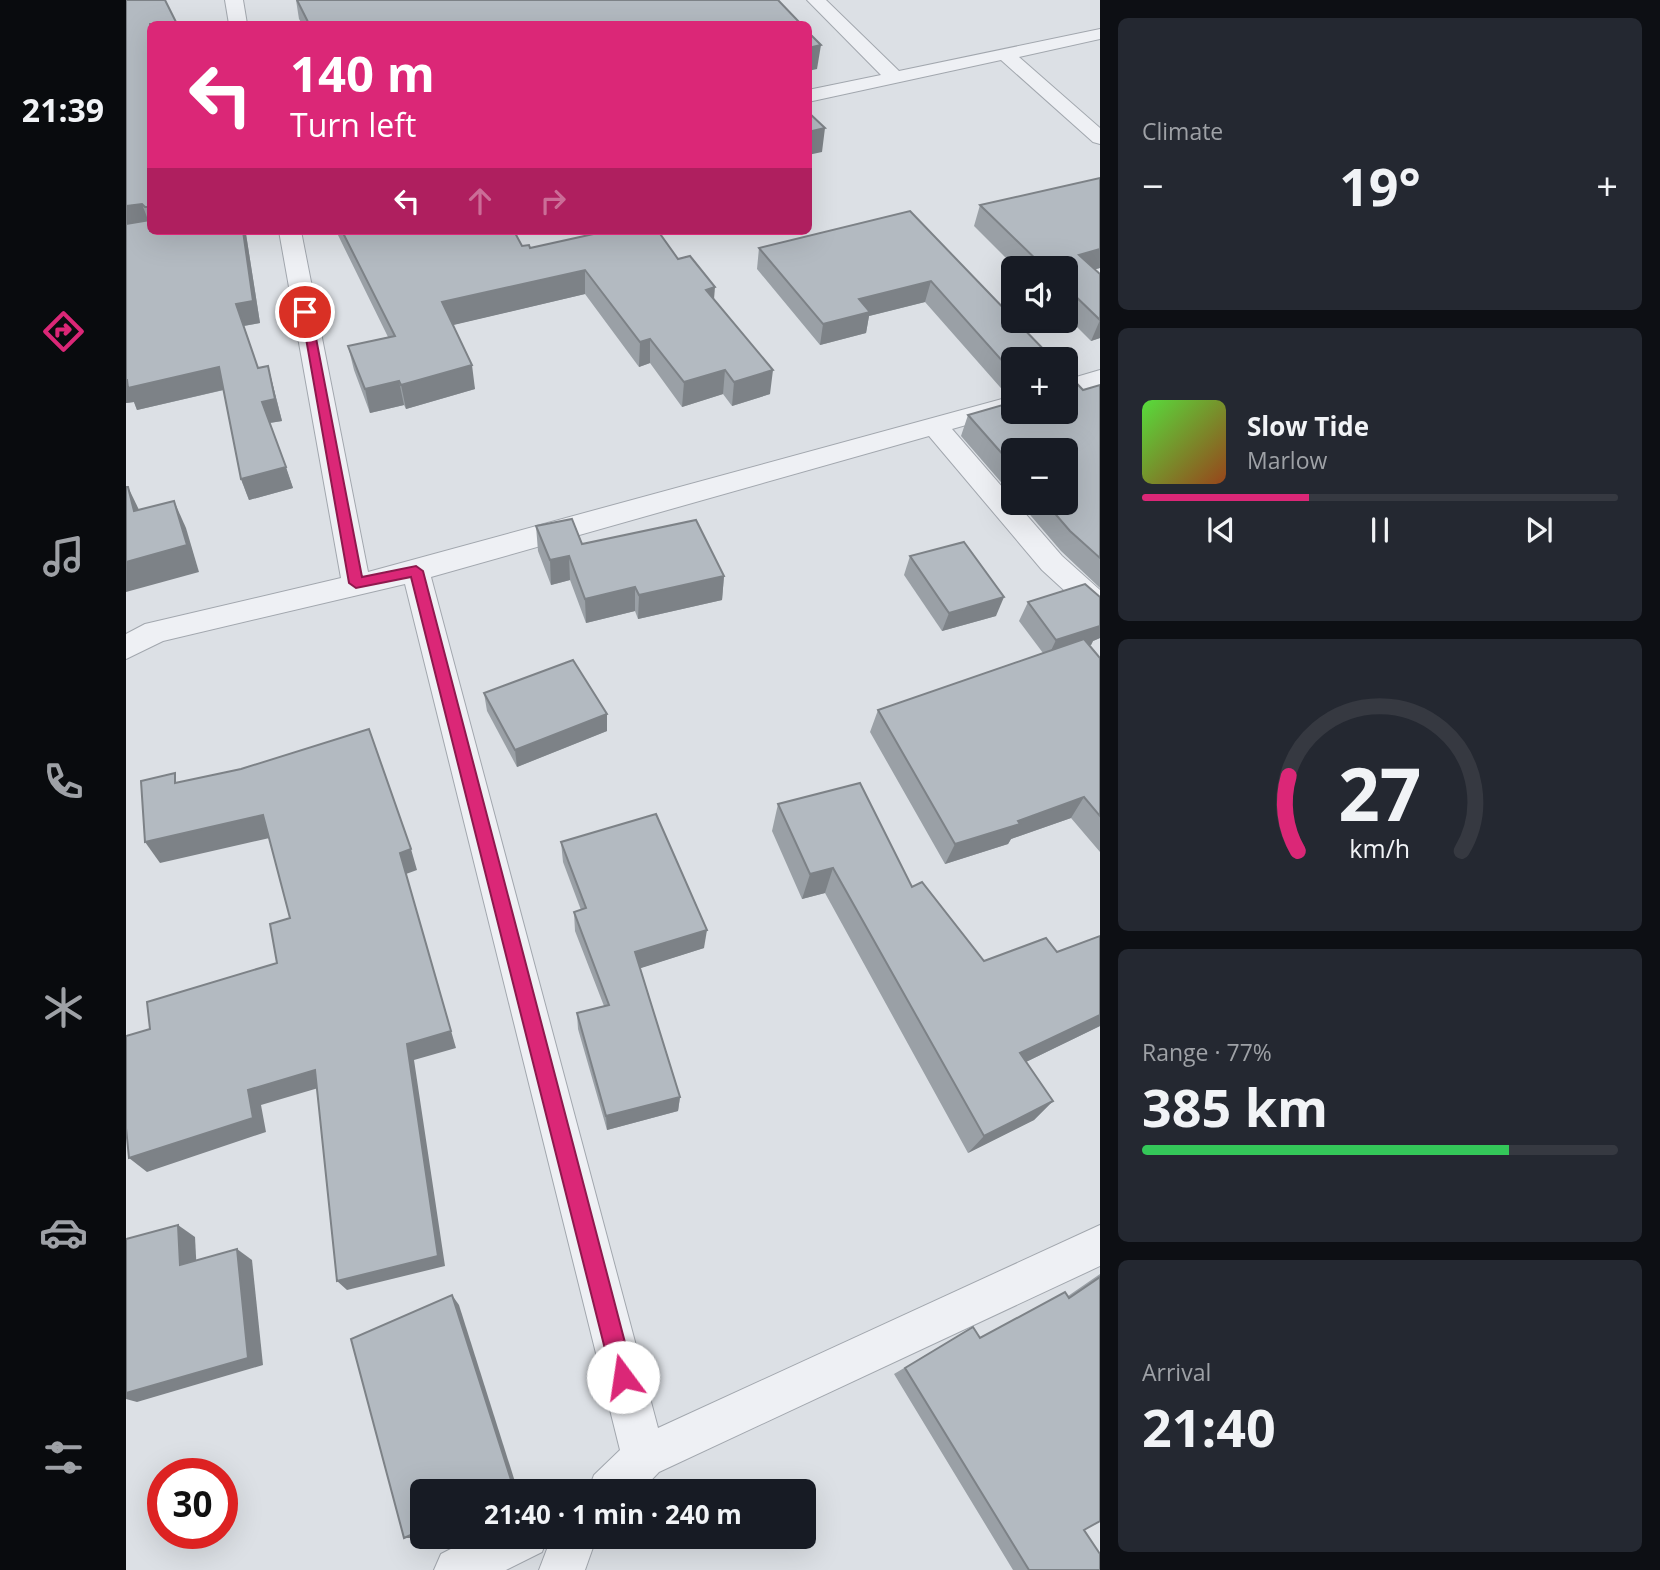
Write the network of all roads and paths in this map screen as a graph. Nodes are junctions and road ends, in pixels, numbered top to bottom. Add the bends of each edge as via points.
1 (234, 0) edge
2 (817, 0) edge
3 (238, 21) edge
4 (1100, 34) edge
5 (1005, 54) junction
6 (895, 78) junction
7 (812, 95) edge
8 (1100, 138) edge
9 (291, 235) edge
10 (1100, 378) edge
11 (1078, 384) edge
12 (1001, 407) edge
13 (935, 426) junction
14 (416, 571) junction
15 (356, 583) junction
16 (1100, 606) edge
17 (126, 648) edge
18 (1100, 1245) edge
19 (644, 1457) junction
20 (622, 1479) edge
21 (500, 1549) edge
22 (570, 1549) edge
23 (457, 1570) edge
24 (562, 1570) edge

1 - 3 street
2 - 6 street
4 - 5 street
5 - 6 street
5 - 8 street
6 - 7 street
9 - 15 street
10 - 11 street
12 - 13 street
13 - 14 street
13 - 16 street via 1052,563
14 - 15 street
14 - 19 street
15 - 17 street via 155,632
18 - 19 street
19 - 20 street
21 - 23 street
22 - 24 street

